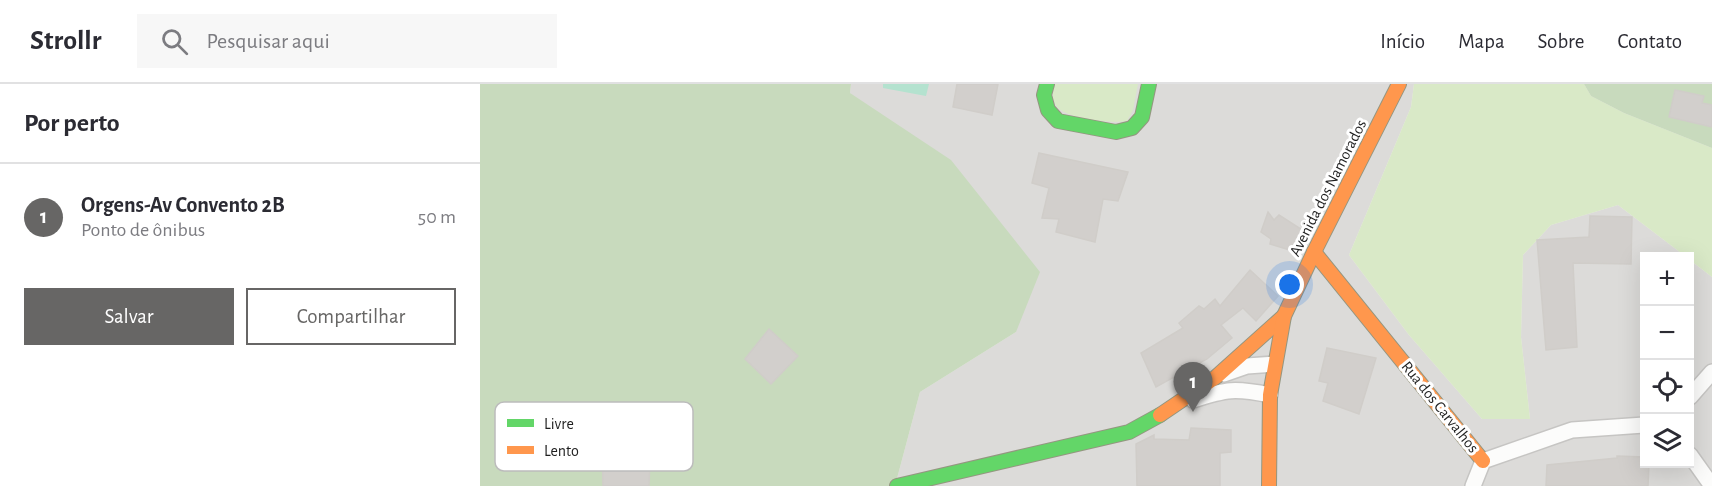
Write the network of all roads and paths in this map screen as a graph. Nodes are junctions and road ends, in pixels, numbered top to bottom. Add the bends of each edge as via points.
1 (1047, 84) edge
2 (1149, 84) edge
3 (1399, 84) edge
4 (1314, 252) junction
5 (1284, 316) junction
6 (1274, 364) junction
7 (1712, 372) edge
8 (1216, 377) junction
9 (1694, 392) edge
10 (1270, 395) junction
11 (1174, 407) junction
12 (1640, 425) edge
13 (1483, 461) junction
14 (1694, 462) edge
15 (956, 479) edge
16 (897, 486) edge
17 (1269, 486) edge
18 (1473, 486) edge
19 (1712, 486) edge

1 - 2 street via 1044,95 1048,110 1058,121 1116,132 1132,128 1142,117
3 - 4 street, Avenida dos Namorados
4 - 5 street, Avenida dos Namorados
4 - 13 street, Rua dos Carvalhos
5 - 6 street, Avenida dos Namorados
5 - 8 street
6 - 8 street via 1247,366
6 - 10 street, Avenida dos Namorados
7 - 9 street
8 - 11 street
10 - 11 street via 1223,390
10 - 17 street, Avenida dos Namorados
11 - 15 street via 1129,432
12 - 13 street, Rua dos Carvalhos via 1572,430
13 - 18 street
14 - 19 street
15 - 16 street

